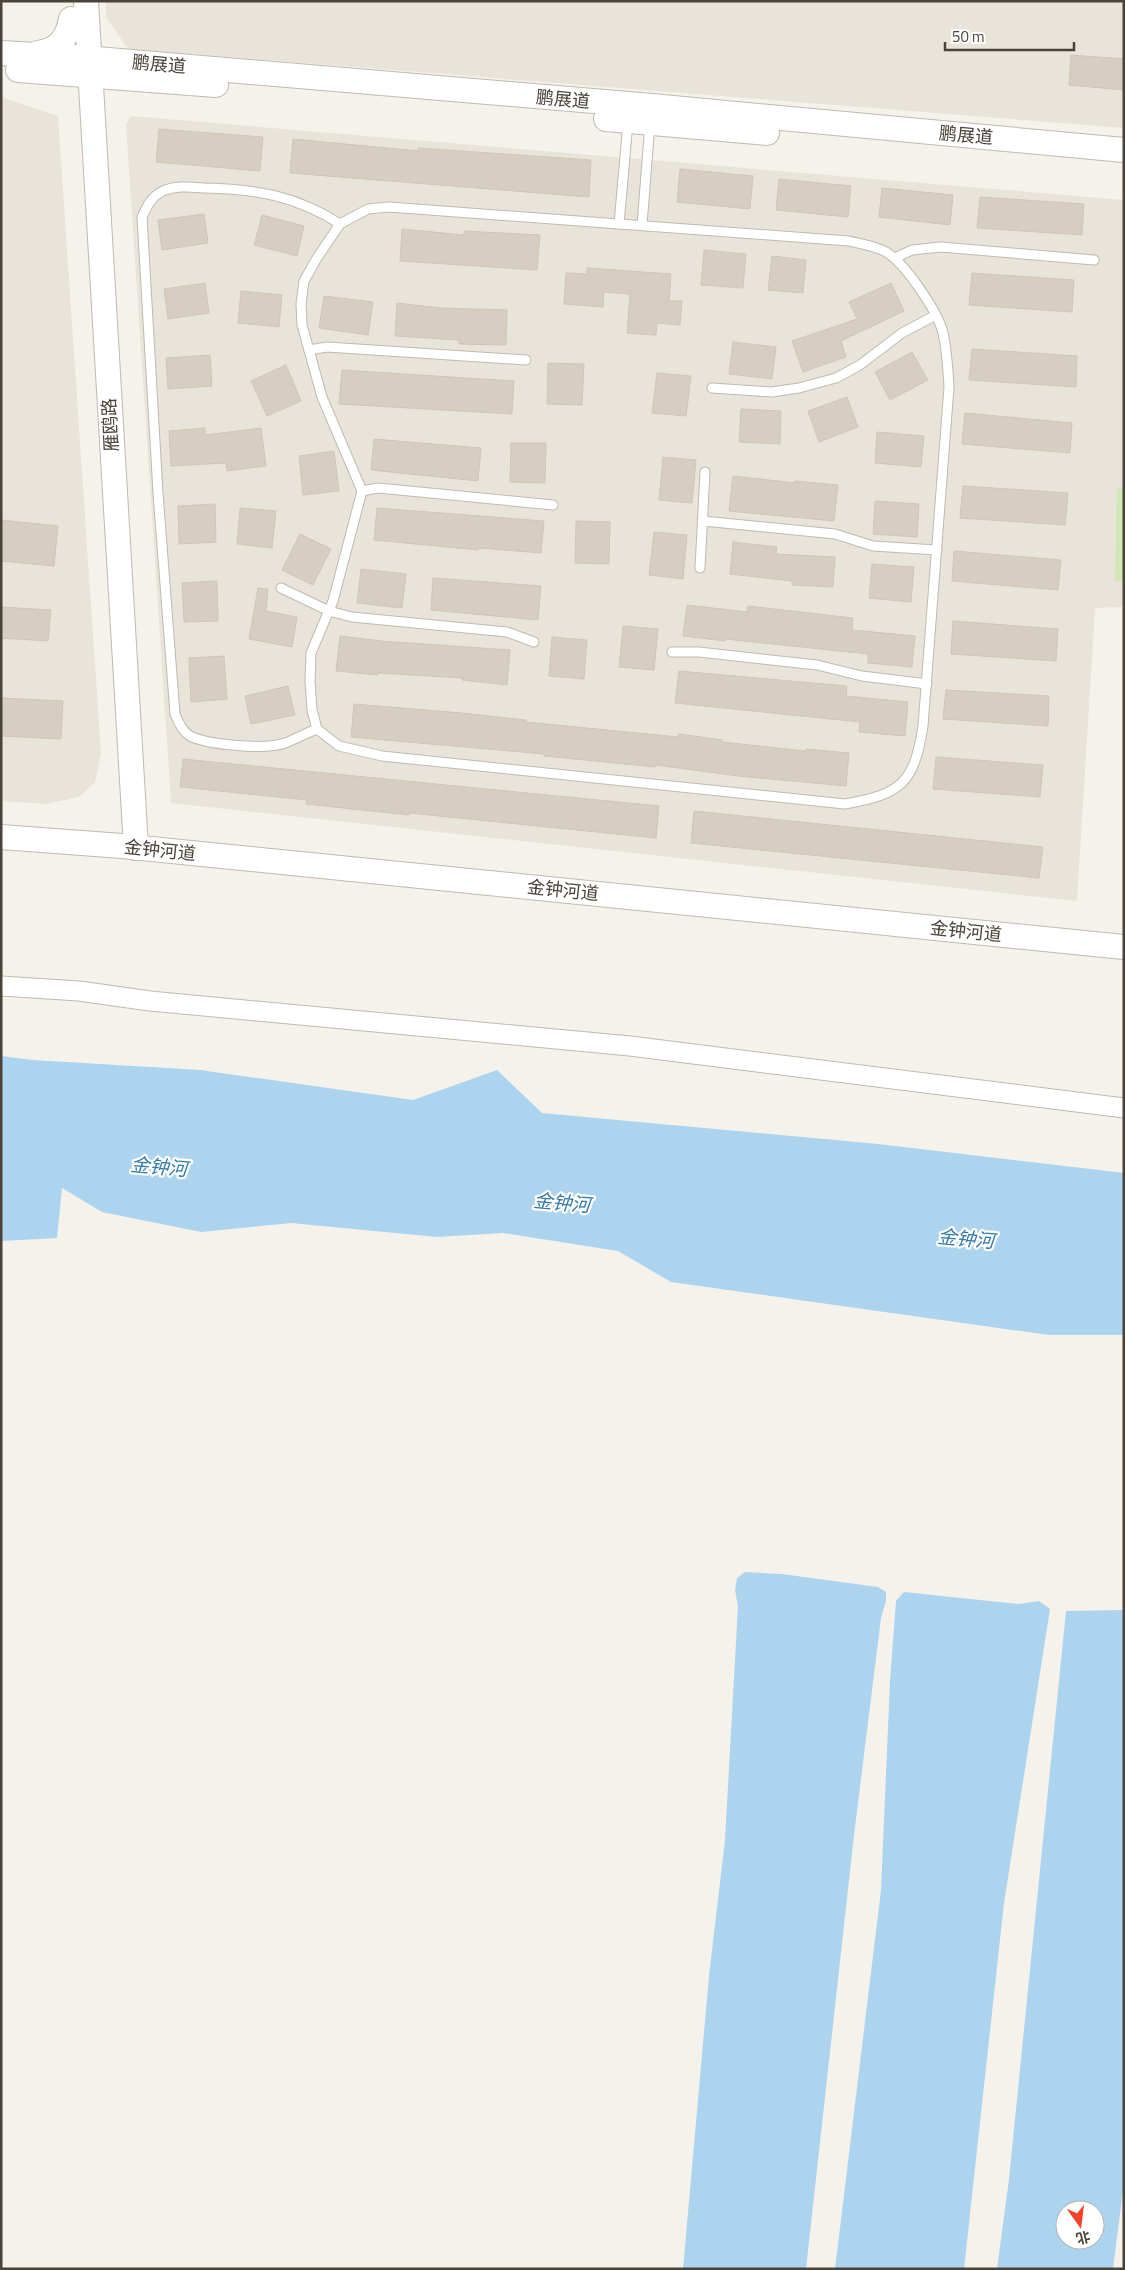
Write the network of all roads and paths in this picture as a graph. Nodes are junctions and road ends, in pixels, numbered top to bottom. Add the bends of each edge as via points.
1 (79, 10) edge
2 (12, 62) edge
3 (81, 66) junction
4 (640, 113) junction
5 (1124, 150) edge
6 (1124, 165) edge
7 (340, 224) junction
8 (619, 224) junction
9 (642, 225) junction
10 (895, 258) junction
11 (1094, 260) dead end
12 (934, 316) junction
13 (309, 350) junction
14 (526, 360) dead end
15 (712, 388) dead end
16 (705, 472) dead end
17 (362, 490) junction
18 (553, 505) dead end
19 (703, 521) junction
20 (936, 550) junction
21 (700, 568) dead end
22 (281, 588) dead end
23 (329, 611) junction
24 (534, 642) dead end
25 (672, 652) dead end
26 (927, 684) junction
27 (317, 729) junction
28 (1, 837) edge
29 (129, 847) junction
30 (1124, 947) edge
31 (1, 986) edge
32 (1124, 1108) edge

1 - 2 street via 57,48
1 - 3 street, 雁鸥路
2 - 3 street, 鹏展道
3 - 4 street, 鹏展道
3 - 29 street, 雁鸥路
4 - 5 street, 鹏展道
4 - 6 street, 鹏展道
4 - 8 lane
4 - 9 lane
7 - 8 lane via 368,209 389,207
7 - 13 lane via 304,281 302,325
7 - 27 lane via 322,212 286,197 241,189 177,187 163,191 149,201 142,217 175,714 189,735 230,743 284,744
8 - 9 lane
9 - 10 lane via 849,241 884,251
10 - 11 lane via 912,250 941,247
10 - 12 lane via 919,287
12 - 15 lane via 902,333 860,365 836,378 772,392
12 - 20 lane via 942,331 949,387
13 - 14 lane via 327,347
13 - 17 lane via 322,397
16 - 19 lane
17 - 18 lane via 378,488
17 - 23 lane
19 - 20 lane via 835,534 873,546
19 - 21 lane
20 - 26 lane
22 - 23 lane
23 - 24 lane via 352,618 507,632
23 - 27 lane via 311,653 312,710
25 - 26 lane via 817,665 862,676
26 - 27 lane via 919,754 910,774 894,790 873,799 845,804 382,756 340,746
28 - 29 street, 金钟河道
29 - 30 street, 金钟河道
31 - 32 street via 630,1046

